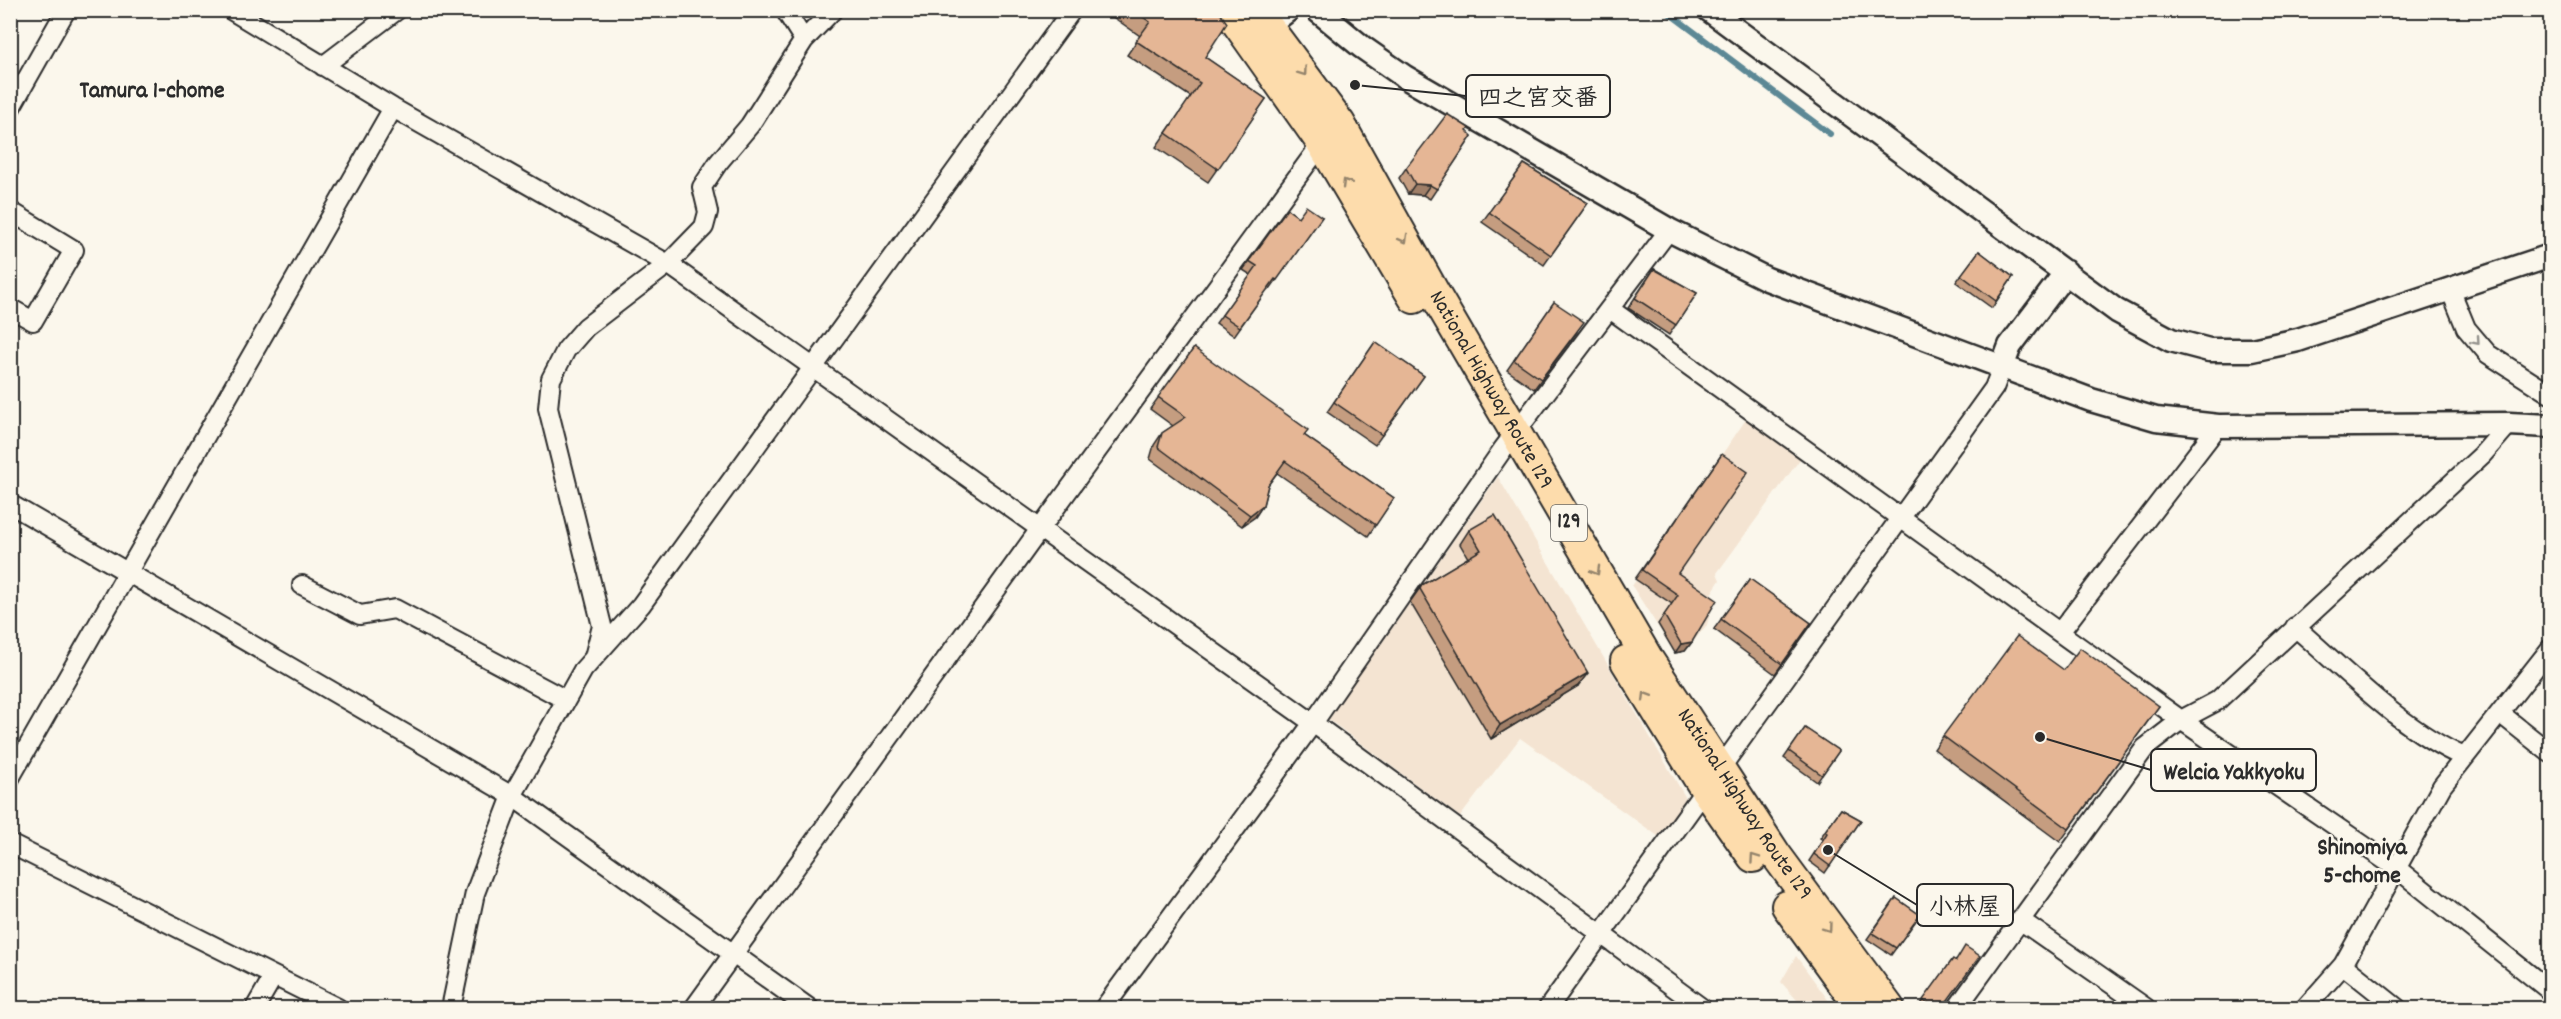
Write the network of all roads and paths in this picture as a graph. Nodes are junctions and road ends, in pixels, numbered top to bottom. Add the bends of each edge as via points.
1 (66, 10) edge
2 (231, 10) edge
3 (397, 10) edge
4 (785, 10) edge
5 (833, 10) edge
6 (1072, 10) edge
7 (1228, 10) edge
8 (1317, 10) edge
9 (1709, 10) edge
10 (1265, 22) edge
11 (804, 40) junction
12 (323, 66) junction
13 (393, 108) junction
14 (10, 109) edge
15 (1322, 143) junction
16 (10, 211) edge
17 (1670, 230) junction
18 (2550, 255) edge
19 (668, 264) junction
20 (2066, 272) junction
21 (2450, 289) junction
22 (10, 308) edge
23 (1610, 309) junction
24 (814, 366) junction
25 (2002, 367) junction
26 (2550, 394) edge
27 (2509, 424) junction
28 (2218, 426) junction
29 (2550, 426) edge
30 (1509, 441) junction
31 (10, 504) edge
32 (1901, 517) junction
33 (1040, 529) junction
34 (128, 572) junction
35 (302, 585) dead end
36 (2295, 627) junction
37 (2060, 632) junction
38 (2550, 649) edge
39 (594, 659) junction
40 (566, 700) junction
41 (2501, 714) junction
42 (2181, 720) junction
43 (1313, 723) junction
44 (2550, 753) edge
45 (2464, 757) junction
46 (10, 778) edge
47 (1713, 780) junction
48 (512, 795) junction
49 (10, 844) edge
50 (2395, 867) junction
51 (2020, 920) junction
52 (1602, 935) junction
53 (733, 956) junction
54 (2343, 965) junction
55 (273, 977) junction
56 (2550, 991) edge
57 (255, 1008) edge
58 (338, 1008) edge
59 (451, 1008) edge
60 (694, 1008) edge
61 (809, 1008) edge
62 (1104, 1008) edge
63 (1548, 1008) edge
64 (1702, 1008) edge
65 (1861, 1008) edge
66 (1889, 1008) edge
67 (1957, 1008) edge
68 (2146, 1008) edge
69 (2305, 1008) edge
70 (2397, 1008) edge

1 - 14 street
2 - 12 street
3 - 12 street
4 - 11 street
5 - 11 street
6 - 24 street
7 - 10 highway, National Highway Route 129 / 129
8 - 17 street via 1405,77
9 - 20 street
10 - 15 highway, National Highway Route 129 / 129
10 -> 30 highway, National Highway Route 129 / 129 via 1340,124 1437,298
11 - 19 street via 750,125 702,187 708,212 704,227
12 - 13 street
13 - 19 street
13 - 34 street
30 -> 15 highway, National Highway Route 129 / 129
15 - 33 street
16 - 22 street via 74,250 33,321
17 - 23 street
17 - 25 street via 1767,279
18 - 21 street
19 - 24 street
19 - 39 street via 586,327 566,350 551,379 548,408 602,626
20 - 21 street via 2117,311 2172,340 2209,350 2252,350 2298,340
20 - 25 street via 2010,346
21 -> 26 street via 2466,328 2488,354
23 - 30 street
23 - 32 street
24 - 33 street
24 - 39 street via 641,605
25 - 28 street via 2123,410 2156,419
25 - 32 street via 1994,388
27 - 28 street
27 - 29 street
27 - 36 street via 2482,455
28 - 37 street
30 - 43 street
30 - 47 highway, National Highway Route 129 / 129 via 1649,661
31 - 34 street
32 - 37 street
32 - 47 street
33 - 43 street
33 - 53 street
34 - 46 street
34 - 48 street
35 - 40 street via 360,615 395,609
36 - 42 street via 2217,701
36 - 45 street via 2401,718 2440,747
37 - 42 street
38 - 41 street
39 - 40 street
40 - 48 street
41 - 44 street
41 - 45 street
42 - 50 street
42 - 51 street via 2145,748
43 - 52 street
43 - 62 street
45 - 50 street via 2442,786
47 - 52 street
65 -> 47 highway, National Highway Route 129 / 129
47 -> 66 highway, National Highway Route 129 / 129 via 1776,855
48 - 53 street
48 - 59 street via 476,893
49 - 55 street
50 - 54 street
50 - 56 street
51 - 67 street
51 - 68 street
52 - 63 street
52 - 64 street
53 - 60 street
53 - 61 street
54 - 69 street
54 - 70 street
55 - 57 street
55 - 58 street

